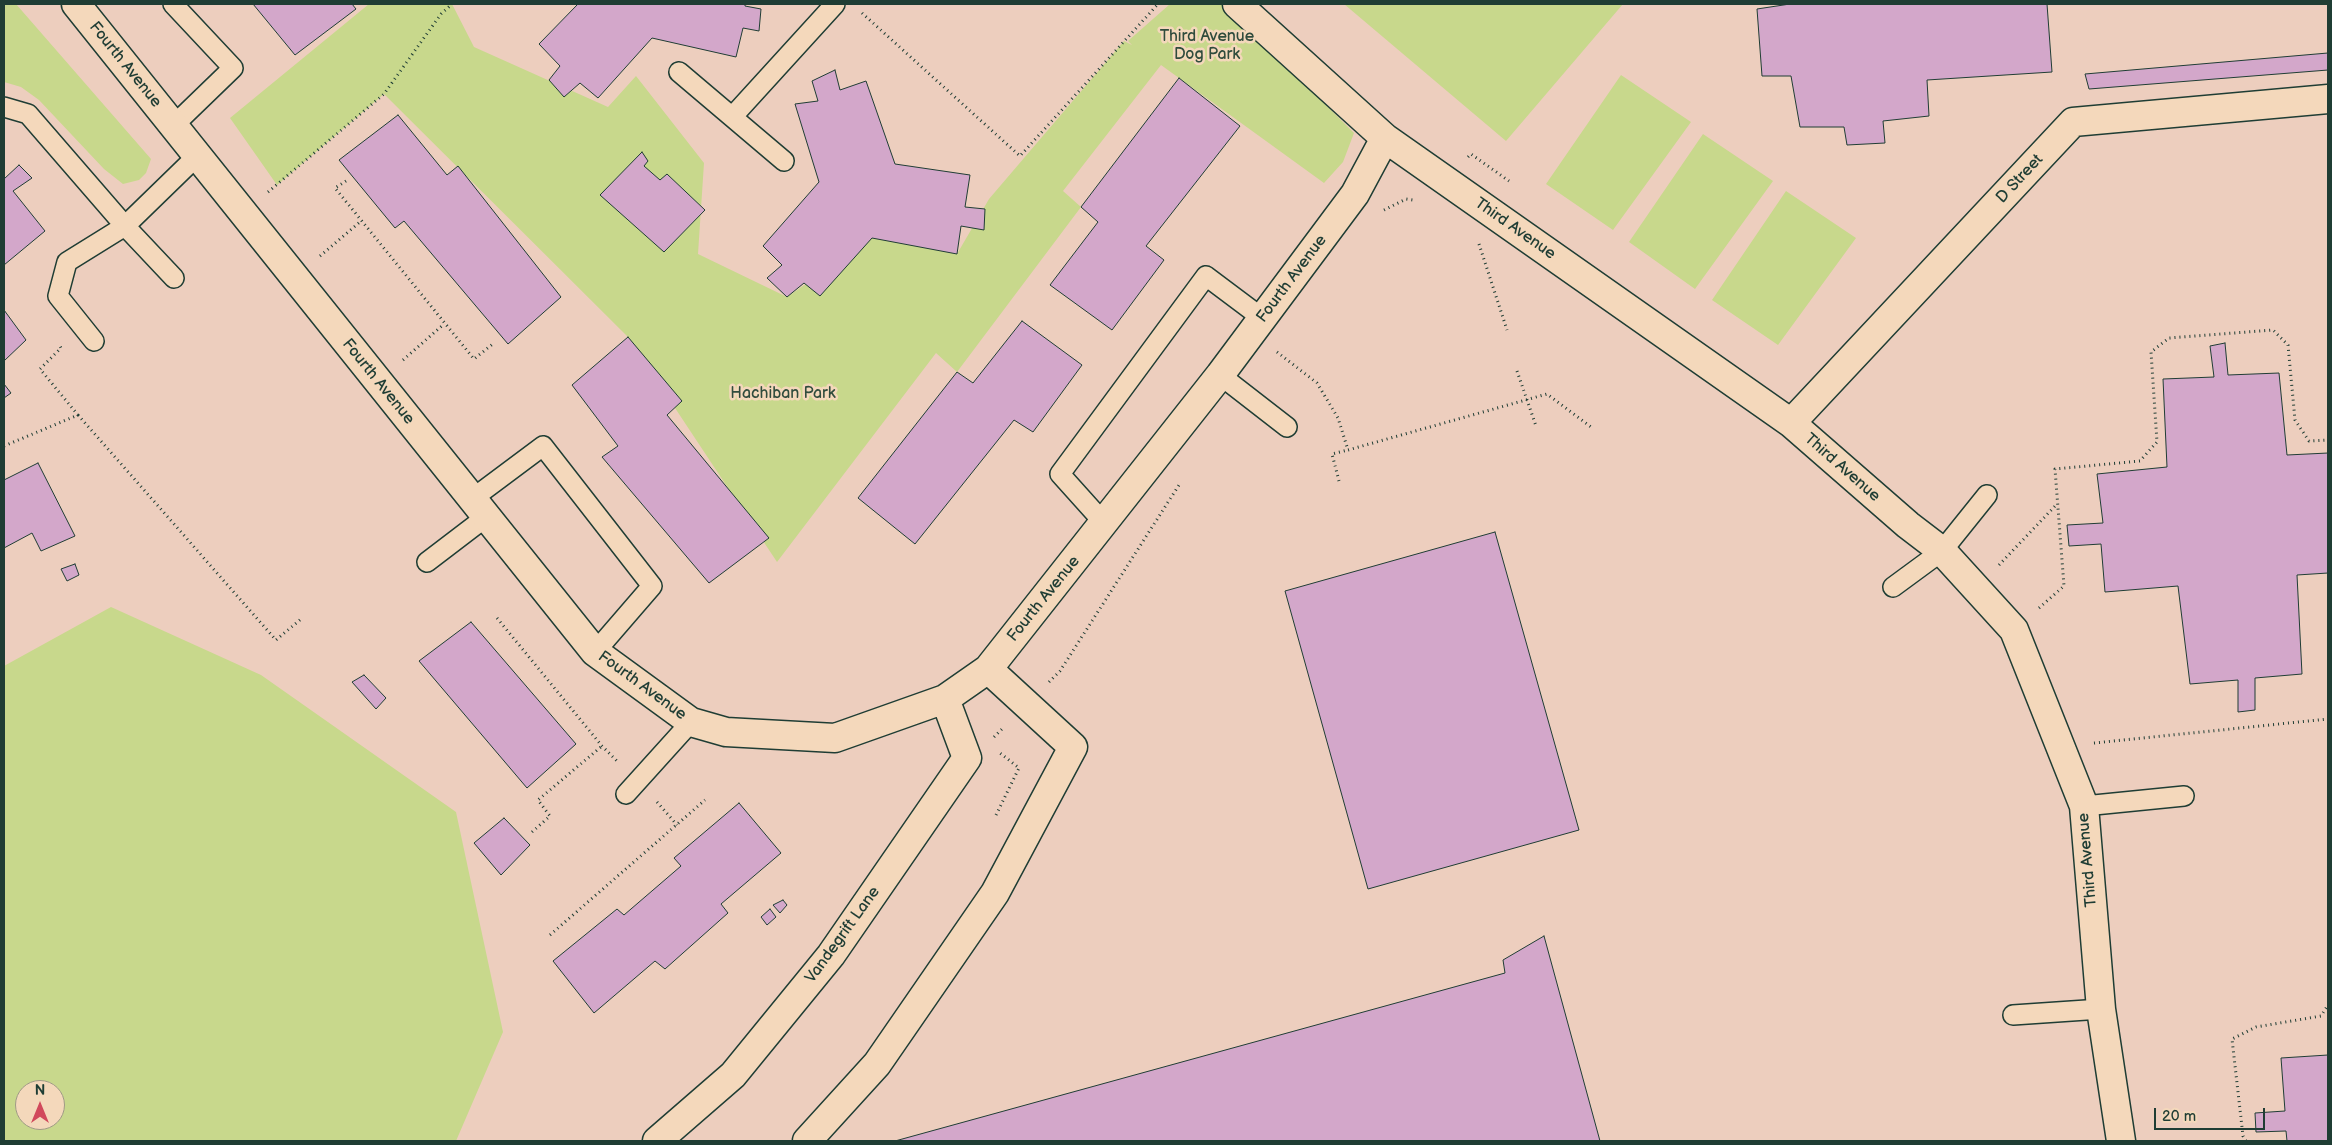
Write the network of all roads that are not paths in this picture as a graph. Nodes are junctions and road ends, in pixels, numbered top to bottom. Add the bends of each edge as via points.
1 (76, 4) edge
2 (173, 4) edge
3 (835, 4) edge
4 (1237, 4) edge
5 (679, 72) dead end
6 (2328, 99) edge
7 (4, 107) edge
8 (733, 116) junction
9 (173, 126) junction
10 (1384, 138) junction
11 (198, 156) junction
12 (784, 161) dead end
13 (125, 226) junction
14 (174, 278) dead end
15 (1262, 318) junction
16 (94, 342) dead end
17 (1230, 383) junction
18 (1792, 423) junction
19 (1287, 427) dead end
20 (1987, 495) dead end
21 (479, 508) junction
22 (1104, 523) junction
23 (1942, 551) junction
24 (427, 562) dead end
25 (1893, 587) dead end
26 (595, 652) junction
27 (988, 669) junction
28 (945, 699) junction
29 (691, 722) junction
30 (632, 787) road end
31 (2184, 796) dead end
32 (2084, 806) junction
33 (2101, 1009) junction
34 (2013, 1015) dead end
35 (657, 1141) edge
36 (807, 1141) edge
37 (2121, 1141) edge

1 - 9 street, Fourth Avenue
2 - 9 lane via 233,68
3 - 8 lane
4 - 10 street, Third Avenue
5 - 8 lane
6 - 18 street, D Street via 2073,122
7 - 13 lane via 28,114
8 - 12 lane
9 - 11 street, Fourth Avenue
10 - 15 street, Fourth Avenue via 1355,194
10 - 18 street, Third Avenue
11 - 13 lane
11 - 21 street, Fourth Avenue
13 - 14 lane
13 - 16 lane via 67,262 60,288 58,296
15 - 17 street, Fourth Avenue
15 - 22 lane via 1206,276 1060,474
17 - 19 lane
17 - 22 street, Fourth Avenue
18 - 23 street, Third Avenue
20 - 23 lane
21 - 24 lane
21 - 26 street, Fourth Avenue
21 - 26 lane via 543,446 652,586
22 - 27 street, Fourth Avenue
23 - 25 lane
23 - 32 street, Third Avenue via 2014,630
26 - 29 street, Fourth Avenue
27 - 28 street, Fourth Avenue
27 - 36 street via 1073,747 995,893 877,1064
28 - 29 street, Fourth Avenue via 835,738 726,732
28 - 35 street, Vandegrift Lane via 967,758 831,955 733,1075
29 - 30 lane
31 - 32 lane
32 - 33 street, Third Avenue
33 - 34 lane
33 - 37 street, Third Avenue

